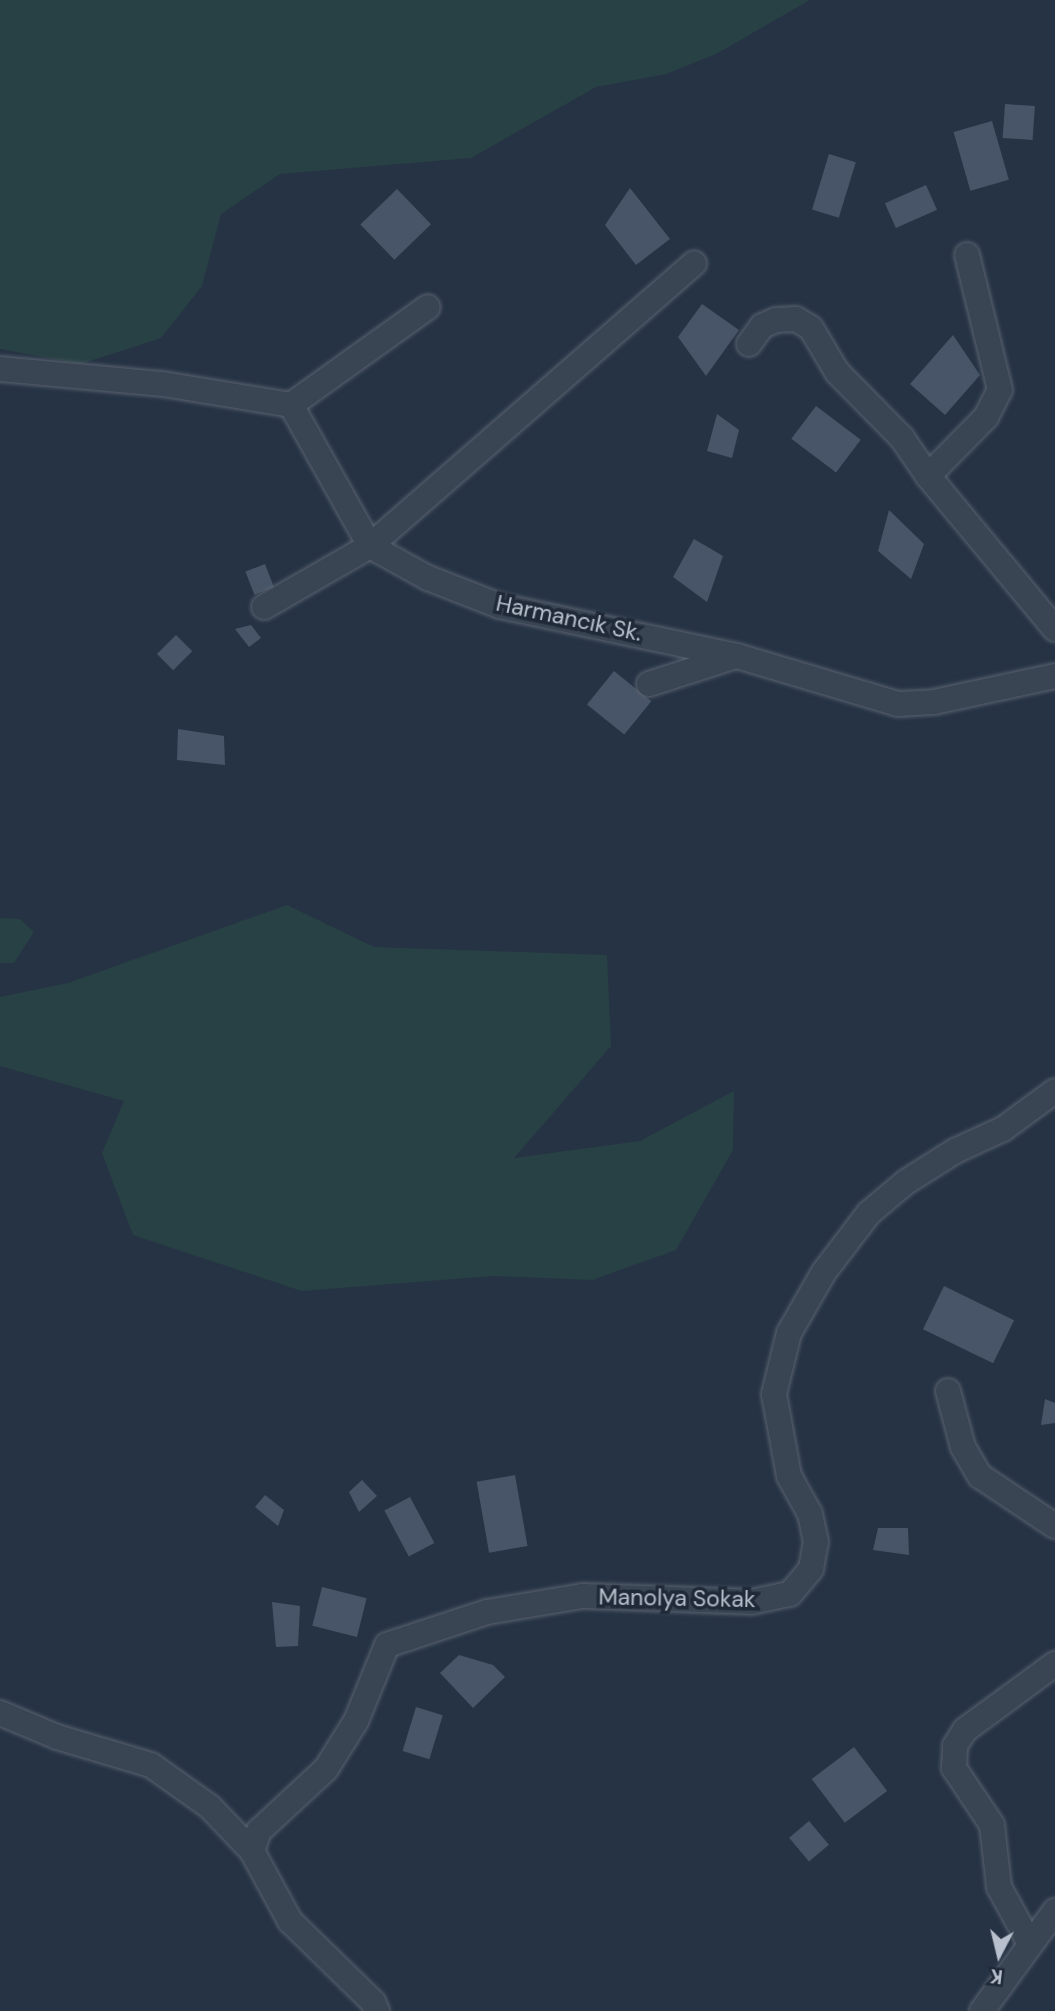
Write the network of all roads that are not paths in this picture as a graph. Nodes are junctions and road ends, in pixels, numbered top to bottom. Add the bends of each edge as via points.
1 (967, 255) dead end
2 (694, 263) dead end
3 (428, 307) dead end
4 (749, 344) dead end
5 (0, 369) edge
6 (291, 405) junction
7 (928, 476) junction
8 (370, 546) junction
9 (264, 607) dead end
10 (1055, 629) edge
11 (737, 656) junction
12 (1055, 676) edge
13 (649, 684) dead end
14 (1055, 1091) edge
15 (948, 1391) dead end
16 (1055, 1526) edge
17 (1055, 1664) edge
18 (0, 1713) edge
19 (252, 1851) junction
20 (1055, 1911) edge
21 (1029, 1942) junction
22 (377, 2011) edge
23 (982, 2011) edge

1 - 7 street via 1000,390 986,417
2 - 8 street
3 - 6 street
4 - 7 street via 762,326 776,320 796,318 811,328 837,372 902,438
5 - 6 street via 163,384
6 - 8 street
7 - 10 street
8 - 9 street
8 - 11 street, Harmancık Sk. via 428,578 500,606
11 - 12 street, Harmancık Sk. via 898,704 934,702
11 - 13 street
14 - 19 street, Manolya Sokak via 1003,1129 955,1150 906,1182 869,1213 824,1272 789,1333 774,1394 789,1476 810,1514 816,1542 811,1569 790,1594 751,1602 583,1596 486,1612 387,1645 356,1721 326,1769 259,1831
15 - 16 street via 963,1447 980,1476
17 - 21 street via 965,1730 955,1746 954,1768 992,1825 999,1887
18 - 19 street via 57,1737 151,1765 210,1807
19 - 22 street via 290,1921
20 - 21 street
21 - 23 street

